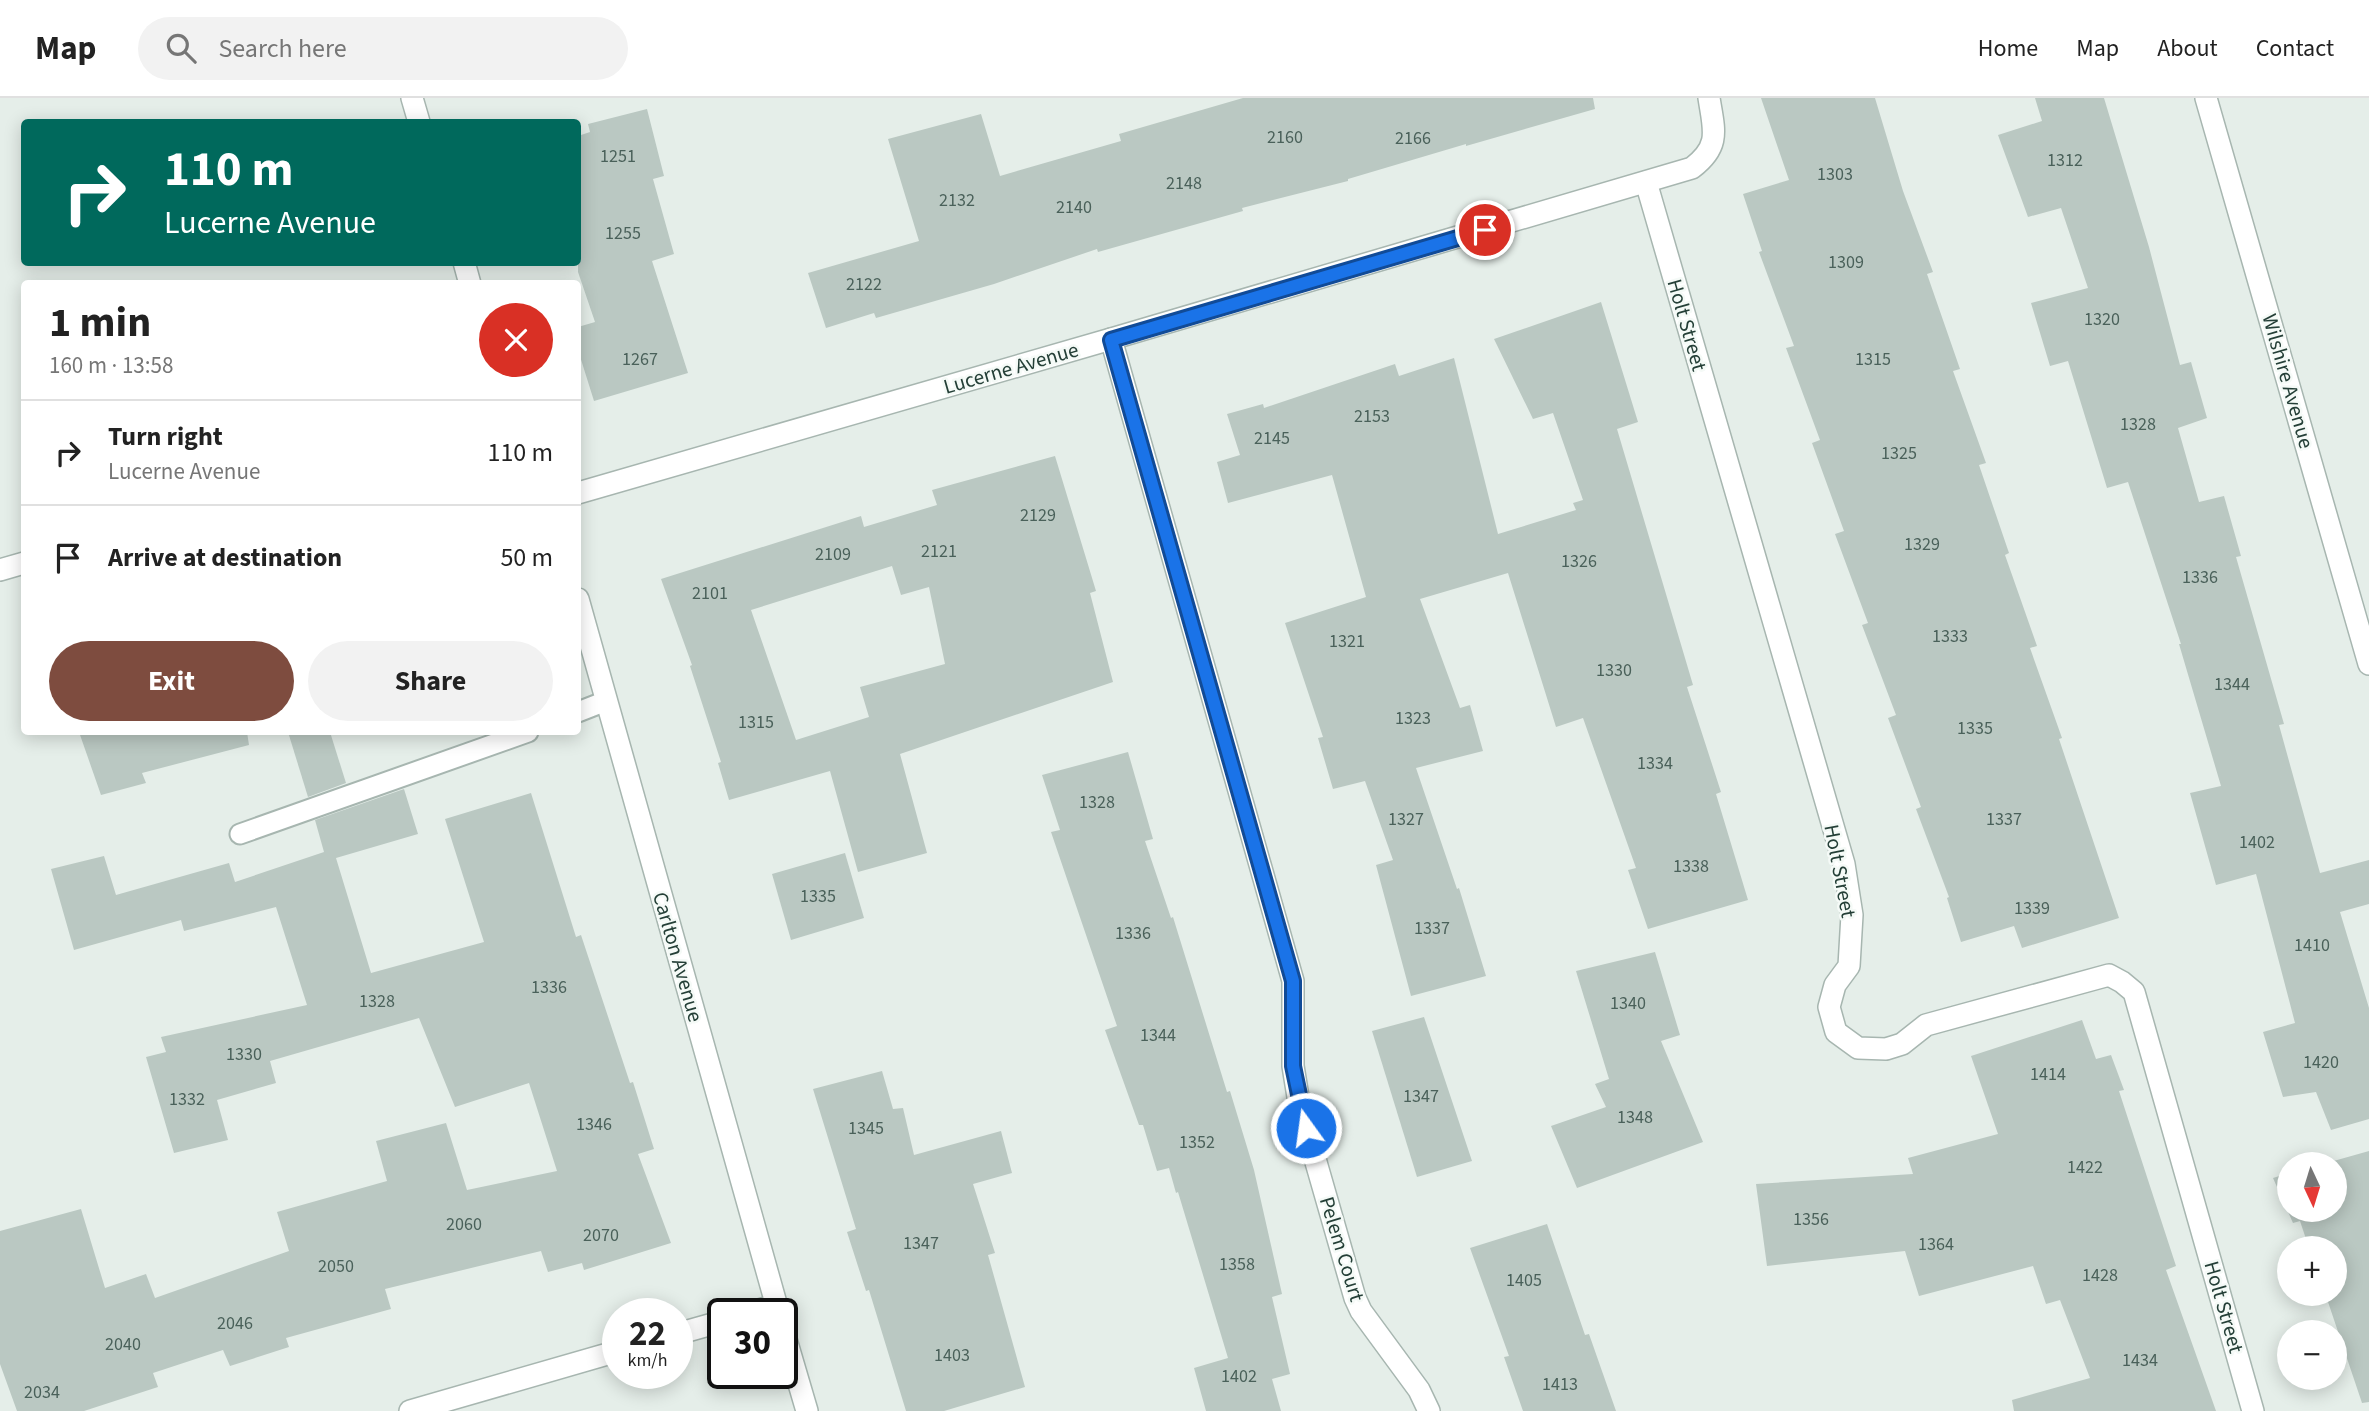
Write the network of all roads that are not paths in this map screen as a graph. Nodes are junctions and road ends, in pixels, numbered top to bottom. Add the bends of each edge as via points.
1 (412, 98) edge
2 (1709, 98) edge
3 (2206, 98) edge
4 (418, 119) edge
5 (1646, 183) junction
6 (1111, 340) junction
7 (581, 492) edge
8 (21, 564) edge
9 (0, 570) edge
10 (581, 610) edge
11 (2369, 664) edge
12 (606, 701) junction
13 (581, 711) edge
14 (520, 735) edge
15 (240, 834) dead end
16 (774, 1298) edge
17 (602, 1356) edge
18 (798, 1380) edge
19 (410, 1411) edge
20 (807, 1411) edge
21 (1429, 1411) edge
22 (2253, 1411) edge

1 - 4 street
2 - 5 street via 1715,139 1704,159 1692,168
3 - 11 street, Wilshire Avenue
5 - 6 street, Lucerne Avenue
5 - 22 street, Holt Street via 1844,864 1852,915 1849,967 1835,985 1829,1007 1836,1032 1858,1048 1886,1049 1902,1044 1926,1025 2109,975 2134,992
6 - 7 street, Lucerne Avenue
6 - 21 street, Pelem Court via 1293,981 1293,1066 1299,1103 1351,1285 1361,1311 1419,1390
8 - 9 street
10 - 12 street, Carlton Avenue
12 - 13 lane
12 - 16 street, Carlton Avenue
14 - 15 lane
17 - 19 street
18 - 20 street

